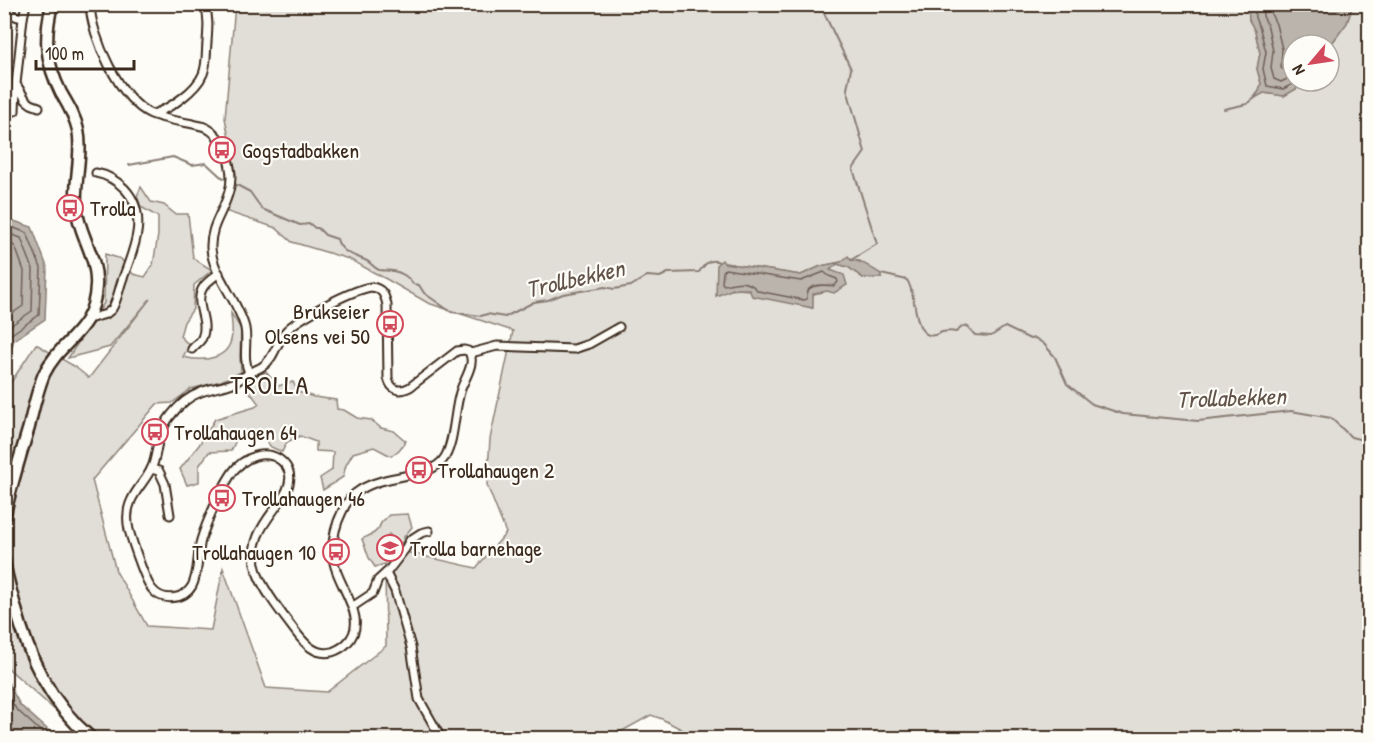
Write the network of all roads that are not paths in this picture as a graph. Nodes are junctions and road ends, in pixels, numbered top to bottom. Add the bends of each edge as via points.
1 (26, 4) edge
2 (52, 4) edge
3 (90, 4) edge
4 (205, 4) edge
5 (4, 6) edge
6 (23, 18) junction
7 (16, 84) junction
8 (39, 107) dead end
9 (15, 111) dead end
10 (153, 114) junction
11 (96, 173) dead end
12 (219, 273) junction
13 (89, 317) junction
14 (619, 327) dead end
15 (192, 349) dead end
16 (471, 353) junction
17 (249, 373) junction
18 (151, 470) junction
19 (170, 515) dead end
20 (4, 519) edge
21 (429, 531) dead end
22 (4, 560) edge
23 (386, 573) junction
24 (352, 607) junction
25 (91, 738) edge
26 (441, 738) edge

1 - 6 street
2 - 13 main road via 47,50 54,79 79,132 76,207 96,269 96,292
3 - 10 street via 97,39 120,83 136,103
4 - 10 street via 208,17 202,77 182,98
5 - 6 street
6 - 7 street
7 - 8 street via 26,100
7 - 9 street
10 - 12 street via 212,130 225,151 230,191 211,240 211,253
11 - 13 street via 127,190 136,206 138,231 115,304 109,312
12 - 15 street via 201,292 204,326
12 - 17 street via 244,325 244,354
13 - 20 main road via 43,377
14 - 16 street via 574,349 497,346
16 - 17 street via 458,351 410,387 394,389 388,378 387,305 380,290 371,287 296,321 266,365
16 - 24 street via 445,457 426,471 359,490 345,505 333,537 333,550
17 - 18 street via 237,381 200,392 181,404 162,428
18 - 19 street via 159,471 163,479
18 - 24 street via 131,501 128,519 145,575 157,594 175,597 190,588 203,534 228,480 243,462 264,455 282,461 288,468 290,486 262,526 256,542 258,576 312,649 327,653 350,640 356,627
21 - 23 street via 410,540
22 - 25 main road via 18,619 36,668 57,702
23 - 24 street via 371,595
23 - 26 street via 411,646 419,699

